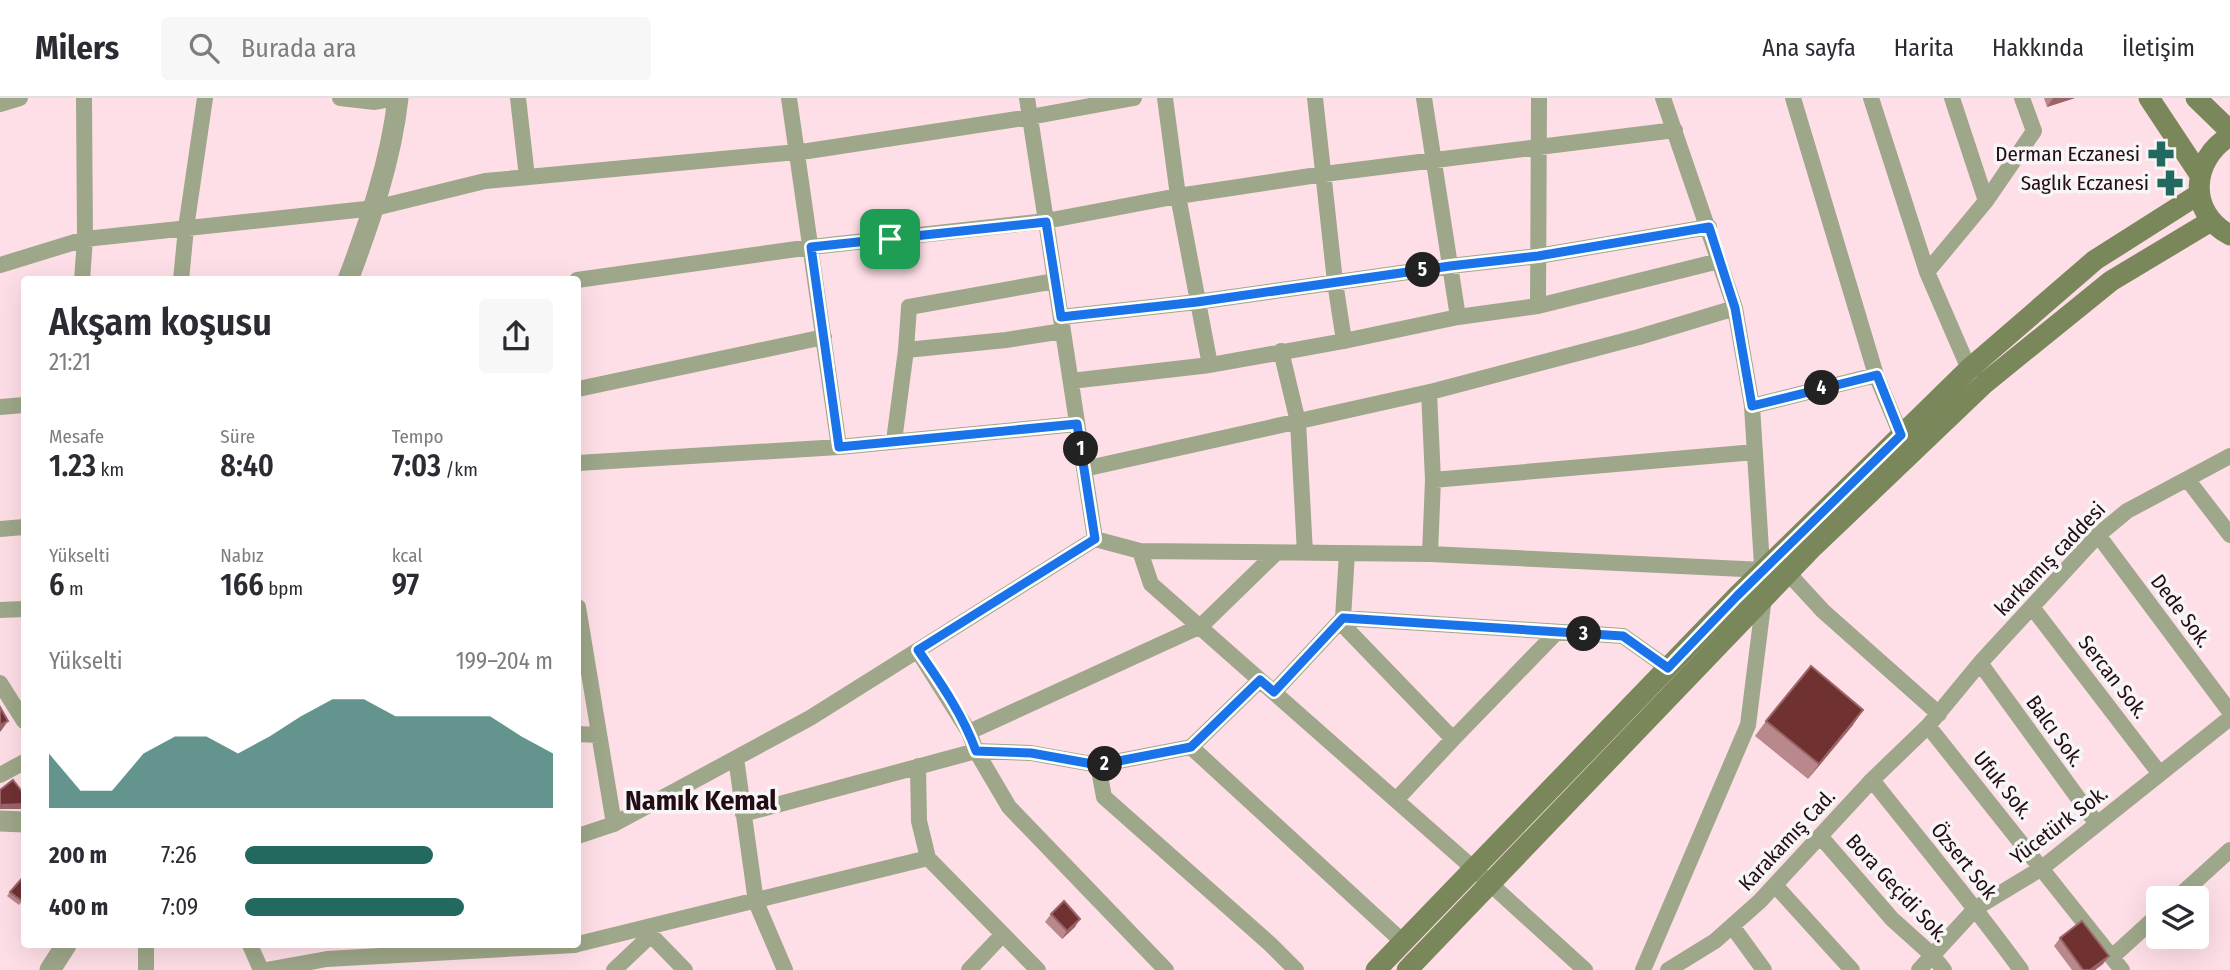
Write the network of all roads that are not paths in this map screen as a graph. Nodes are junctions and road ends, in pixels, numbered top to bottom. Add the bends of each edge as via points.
1 (20, 98) edge
2 (84, 98) edge
3 (205, 98) edge
4 (340, 98) edge
5 (397, 98) edge
6 (518, 98) edge
7 (789, 98) edge
8 (1027, 98) edge
9 (1134, 98) edge
10 (1164, 98) edge
11 (1315, 98) edge
12 (1424, 98) edge
13 (1539, 98) edge
14 (1663, 98) edge
15 (1793, 98) edge
16 (1871, 98) edge
17 (1952, 98) edge
18 (2022, 98) edge
19 (2149, 98) edge
20 (2196, 98) edge
21 (0, 104) edge
22 (1030, 117) junction
23 (1675, 130) junction
24 (2230, 131) edge
25 (2230, 136) edge
26 (1538, 148) junction
27 (798, 152) junction
28 (1434, 161) junction
29 (1324, 174) junction
30 (527, 177) junction
31 (2199, 184) junction
32 (1178, 196) junction
33 (1986, 201) junction
34 (375, 208) junction
35 (2211, 221) junction
36 (1046, 222) junction
37 (1709, 227) junction
38 (186, 228) junction
39 (2230, 235) edge
40 (85, 239) junction
41 (811, 247) junction
42 (1538, 256) junction
43 (1719, 261) junction
44 (0, 265) edge
45 (1450, 266) junction
46 (1927, 272) junction
47 (82, 276) edge
48 (181, 276) edge
49 (350, 276) edge
50 (581, 279) edge
51 (1055, 281) junction
52 (1335, 282) junction
53 (1197, 302) junction
54 (1538, 306) junction
55 (1735, 308) junction
56 (1458, 317) junction
57 (1062, 324) junction
58 (824, 337) junction
59 (1344, 341) junction
60 (906, 350) junction
61 (1281, 351) junction
62 (1210, 365) junction
63 (1969, 369) junction
64 (1877, 375) junction
65 (1071, 381) junction
66 (581, 387) edge
67 (1429, 392) junction
68 (21, 405) edge
69 (1752, 406) junction
70 (0, 407) edge
71 (1298, 422) junction
72 (1077, 424) junction
73 (1901, 435) junction
74 (894, 442) junction
75 (839, 447) junction
76 (1755, 452) junction
77 (2230, 456) edge
78 (581, 463) edge
79 (1084, 469) junction
80 (2187, 479) junction
81 (1433, 480) junction
82 (21, 527) edge
83 (0, 529) edge
84 (2098, 535) junction
85 (2230, 535) edge
86 (1095, 539) junction
87 (1140, 551) junction
88 (1276, 552) junction
89 (1305, 553) junction
90 (1347, 553) junction
91 (1430, 554) junction
92 (1764, 570) junction
93 (1788, 573) junction
94 (1765, 597) junction
95 (2032, 607) junction
96 (21, 609) edge
97 (0, 610) edge
98 (1342, 620) junction
99 (581, 625) edge
100 (1201, 626) junction
101 (1557, 632) junction
102 (918, 650) junction
103 (1980, 663) junction
104 (1668, 668) junction
105 (1260, 680) junction
106 (0, 683) edge
107 (1274, 692) junction
108 (2230, 712) edge
109 (21, 713) edge
110 (2230, 718) edge
111 (1934, 720) junction
112 (969, 732) junction
113 (581, 734) edge
114 (599, 735) junction
115 (1453, 739) junction
116 (1191, 747) junction
117 (976, 751) junction
118 (736, 758) junction
119 (21, 764) edge
120 (1098, 765) junction
121 (918, 766) junction
122 (2160, 774) junction
123 (0, 775) edge
124 (1872, 780) junction
125 (1396, 800) junction
126 (743, 814) junction
127 (0, 821) edge
128 (21, 822) edge
129 (614, 824) junction
130 (2097, 824) junction
131 (0, 834) edge
132 (21, 834) edge
133 (581, 835) edge
134 (1820, 836) junction
135 (2230, 850) edge
136 (928, 858) junction
137 (2042, 867) junction
138 (1474, 869) junction
139 (1490, 884) junction
140 (1775, 884) junction
141 (2190, 886) edge
142 (756, 902) junction
143 (1976, 908) junction
144 (1732, 926) junction
145 (2146, 926) edge
146 (648, 932) junction
147 (1003, 934) junction
148 (1403, 942) junction
149 (581, 943) edge
150 (64, 948) edge
151 (146, 948) edge
152 (251, 948) edge
153 (522, 948) edge
154 (407, 955) junction
155 (1932, 956) junction
156 (2112, 957) junction
157 (50, 970) edge
158 (146, 970) edge
159 (261, 970) edge
160 (267, 970) edge
161 (416, 970) edge
162 (614, 970) edge
163 (685, 970) edge
164 (785, 970) edge
165 (969, 970) edge
166 (1038, 970) edge
167 (1166, 970) edge
168 (1296, 970) edge
169 (1376, 970) edge
170 (1408, 970) edge
171 (1585, 970) edge
172 (1643, 970) edge
173 (1668, 970) edge
174 (1764, 970) edge
175 (1852, 970) edge
176 (1919, 970) edge
177 (1944, 970) edge
178 (2021, 970) edge
179 (2122, 970) edge

1 - 21 street
2 - 40 street
3 - 38 street
4 - 5 street via 375,102
5 - 34 street via 395,128
6 - 30 street
7 - 27 street
8 - 22 street
9 - 22 street
10 - 32 street
11 - 29 street
12 - 28 street
13 - 26 street
14 - 23 street
15 - 64 street
16 - 46 street
17 - 33 street
18 - 33 street via 2034,131
19 - 31 main road
20 - 24 main road
22 - 27 street
22 - 36 street
23 - 26 street
23 - 37 street
25 - 31 main road via 2206,158
26 - 28 street
26 - 42 street
27 - 30 street
27 - 41 street
28 - 29 street
28 - 45 street
29 - 32 street
29 - 52 street
30 - 34 street via 485,181
31 - 35 main road via 2203,208
31 - 63 main road via 2095,260
32 - 36 street
32 - 53 street
33 - 46 street
34 - 38 street
34 - 49 street
35 - 39 main road
35 - 93 main road via 2110,281 1985,383
36 - 41 street
36 - 51 street
37 - 42 street
37 - 43 street
38 - 40 street
38 - 48 street
40 - 44 street
40 - 47 street
41 - 50 street
41 - 58 street
42 - 45 street
42 - 54 street
43 - 54 street
43 - 55 street
45 - 52 street
45 - 56 street
46 - 63 street
51 - 57 street
51 - 60 street via 909,307
52 - 53 street
52 - 59 street
53 - 57 street
53 - 62 street
54 - 56 street
55 - 67 street
55 - 69 street
56 - 59 street
57 - 60 street via 1006,340
57 - 65 street
58 - 66 street
58 - 75 street
59 - 61 street
60 - 74 street
61 - 62 street
61 - 71 street
62 - 65 street
63 - 73 main road
64 - 69 street
64 - 73 street
65 - 72 street
67 - 71 street
67 - 81 street
68 - 70 street
69 - 76 street
71 - 79 street
71 - 89 street
72 - 74 street
72 - 79 street
73 - 92 main road
74 - 75 street
75 - 78 street
76 - 81 street
76 - 92 street
77 - 80 street, karkamış caddesi
79 - 86 street
80 - 84 street, karkamış caddesi via 2127,511
80 - 85 street
81 - 91 street
82 - 83 street
84 - 95 street, karkamış caddesi
84 - 108 street, Dede Sok.
86 - 87 street
86 - 102 street
87 - 88 street
87 - 100 street via 1151,584
88 - 89 street
88 - 100 street
89 - 90 street
90 - 91 street
90 - 98 street
91 - 92 street
92 - 94 street
92 - 104 main road
93 - 94 main road
93 - 111 street, Ufuk Sok.
94 - 139 main road
94 - 172 street via 1748,725
95 - 103 street, karkamış caddesi
95 - 122 street, Sercan Sok.
96 - 97 street
98 - 101 street
98 - 107 street
98 - 115 street
99 - 114 street
100 - 105 street
100 - 112 street
101 - 104 street via 1623,636
101 - 115 street
102 - 112 street
102 - 118 street
103 - 111 street, karkamış caddesi
103 - 130 street, Balcı Sok.
104 - 138 main road
105 - 107 street
105 - 116 street
106 - 109 street
107 - 125 street
110 - 122 street, Yücetürk Sok.
111 - 124 street, Karakamış Cad.
111 - 137 street, Ufuk Sok.
112 - 117 street
113 - 114 street
114 - 129 street
115 - 125 street
116 - 120 street
116 - 148 street
117 - 120 street via 1031,753
117 - 121 street
117 - 167 street via 1009,807
118 - 126 street
118 - 129 street
119 - 123 street
120 - 168 street via 1104,797
121 - 126 street
121 - 136 street via 919,821
122 - 130 street, Yücetürk Sok.
124 - 134 street, Karakamış Cad.
124 - 143 street, Özsert Sok
125 - 138 street
126 - 142 street
127 - 128 street
129 - 133 street
130 - 137 street, Yücetürk Sok.
131 - 132 street
134 - 140 street, Karakamış Cad.
134 - 155 street, Bora Geçidi Sok. via 1892,919
135 - 141 street
136 - 142 street
136 - 147 street
137 - 143 street, Yücetürk Sok.
137 - 156 street, Ufuk Sok.
138 - 139 street
138 - 148 main road
139 - 170 main road
139 - 171 street
140 - 144 street, Karakamış Cad.
140 - 175 street
142 - 146 street
142 - 164 street
143 - 155 street, Yücetürk Sok.
143 - 178 street, Özsert Sok
144 - 173 street, Karakamış Cad.
144 - 174 street
145 - 156 street
146 - 149 street
146 - 162 street
146 - 163 street
147 - 165 street
147 - 166 street
148 - 169 main road
150 - 157 street
151 - 158 street
152 - 159 street
153 - 154 street
154 - 160 street via 327,960
154 - 161 street
155 - 176 street, Yücetürk Sok.
155 - 177 street, Bora Geçidi Sok.
156 - 179 street, Ufuk Sok.

